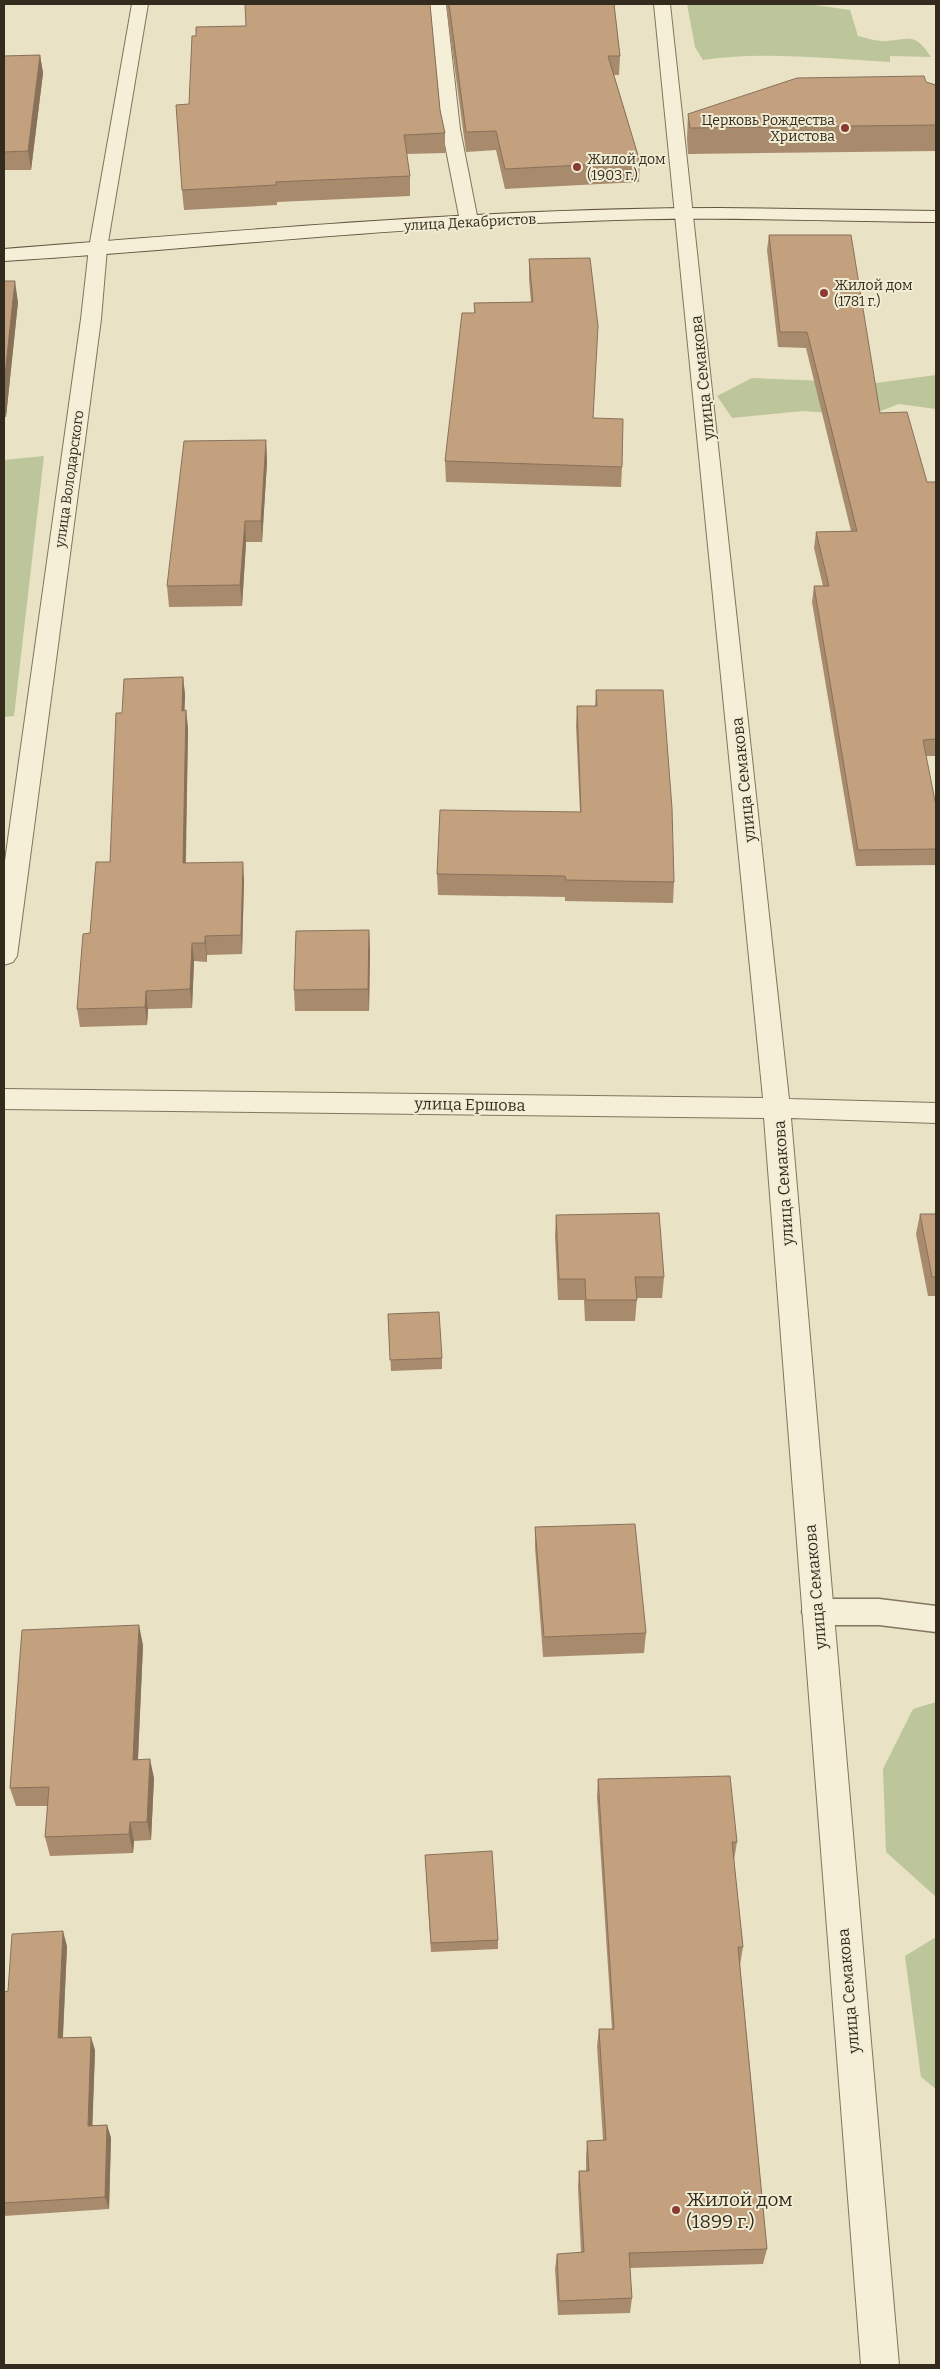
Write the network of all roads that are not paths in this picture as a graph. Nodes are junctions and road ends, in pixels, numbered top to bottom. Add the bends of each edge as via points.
1 (140, 4) edge
2 (438, 4) edge
3 (662, 4) edge
4 (684, 213) junction
5 (936, 217) edge
6 (469, 221) junction
7 (98, 248) junction
8 (4, 255) edge
9 (4, 956) edge
10 (4, 1099) edge
11 (777, 1108) junction
12 (936, 1113) edge
13 (817, 1612) junction
14 (936, 1619) edge
15 (880, 2365) edge

1 - 7 street, улица Володарского
2 - 6 street via 450,129
3 - 4 street, улица Семакова
4 - 5 street, улица Декабристов
4 - 6 street, улица Декабристов
4 - 11 street, улица Семакова
6 - 7 street, улица Декабристов
7 - 8 street, улица Декабристов
7 - 9 street, улица Володарского
10 - 11 street, улица Ершова
11 - 12 street, улица Ершова
11 - 13 street, улица Семакова
13 - 14 lane via 888,1613
13 - 15 street, улица Семакова

